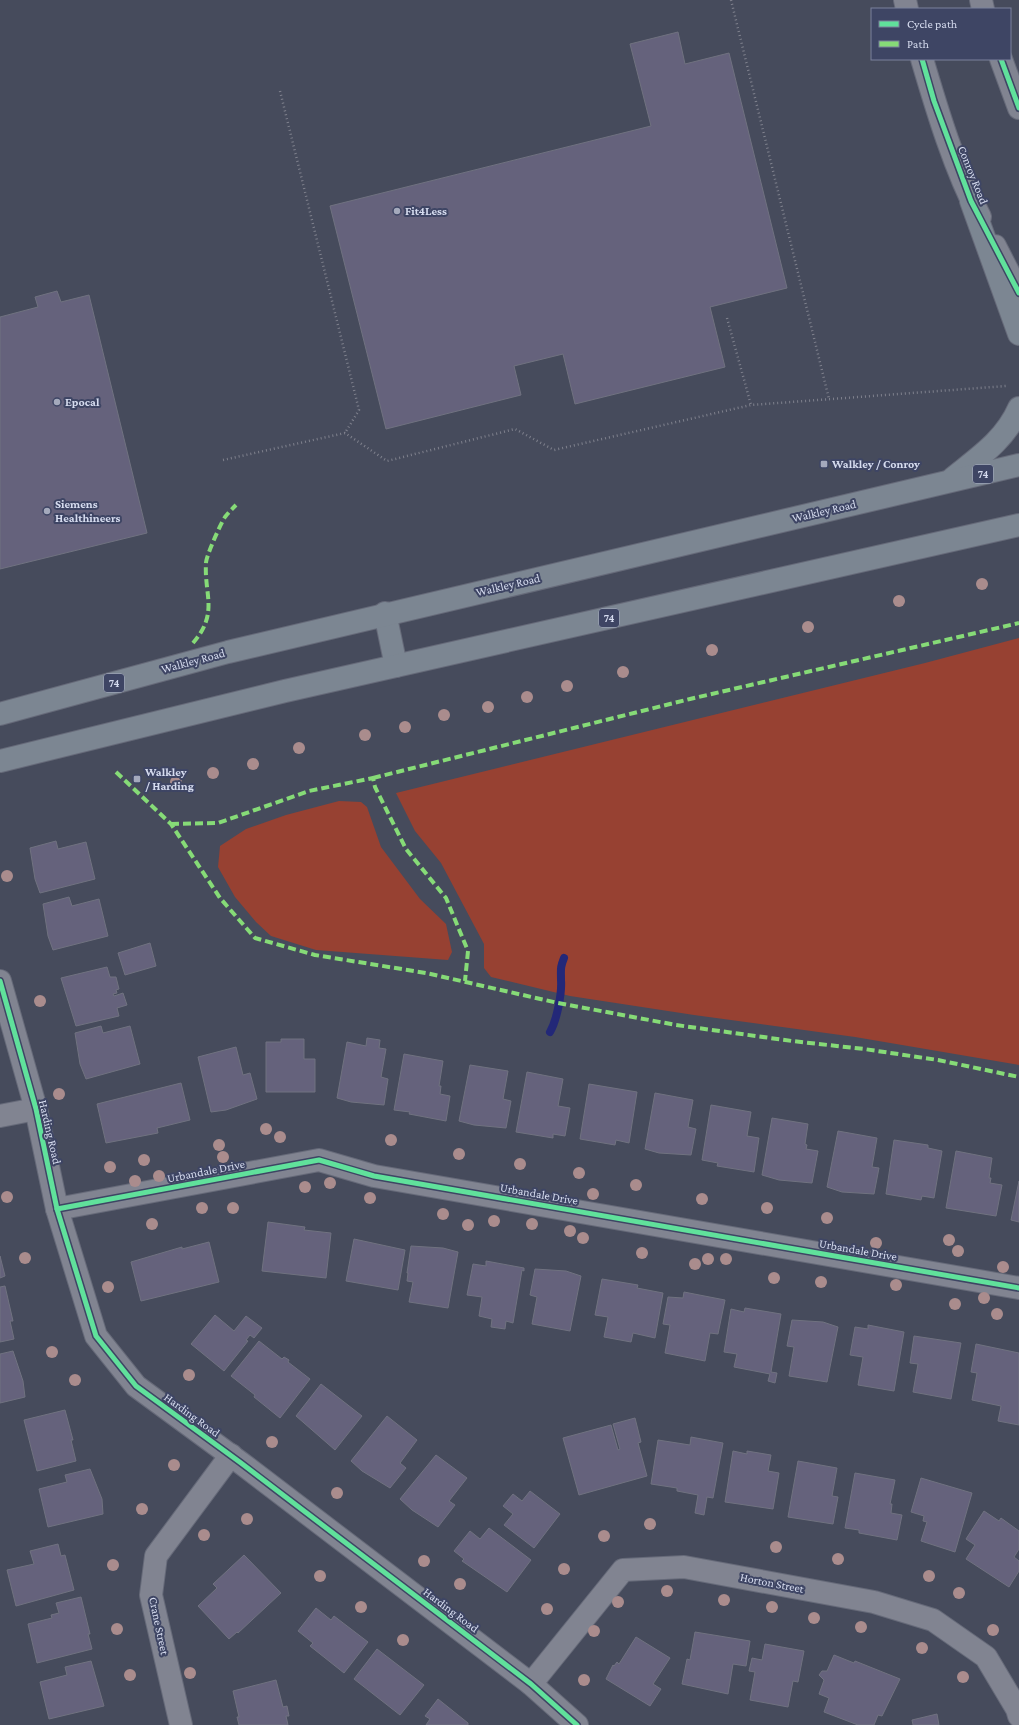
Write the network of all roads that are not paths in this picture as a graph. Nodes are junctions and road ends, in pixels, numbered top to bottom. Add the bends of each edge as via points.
1 (922, 60) edge
2 (1001, 60) edge
3 (1019, 108) edge
4 (971, 201) junction
5 (1019, 293) edge
6 (1019, 334) edge
7 (1019, 408) edge
8 (1019, 465) edge
9 (948, 482) junction
10 (1019, 525) edge
11 (385, 613) junction
12 (396, 666) junction
13 (0, 714) edge
14 (0, 761) edge
15 (0, 981) edge
16 (36, 1109) junction
17 (0, 1116) edge
18 (57, 1209) junction
19 (1019, 1288) edge
20 (231, 1455) junction
21 (531, 1684) junction
22 (1019, 1716) edge
23 (181, 1725) edge
24 (577, 1725) edge

1 - 4 street, Conroy Road via 934,101
2 - 3 street
4 - 5 street, Conroy Road
4 - 6 main road
7 - 9 main road via 1006,433 992,448
8 - 9 main road, Walkley Road / 74
9 - 11 main road, Walkley Road / 74
10 - 12 main road, 74
11 - 12 main road
11 - 13 main road, Walkley Road / 74 via 228,652
12 - 14 main road, 74
15 - 16 street, Harding Road
16 - 17 street
16 - 18 street, Harding Road
18 - 19 street, Urbandale Drive via 319,1160 374,1176
18 - 20 street, Harding Road via 96,1336 136,1386
20 - 21 street, Harding Road
20 - 23 street, Crane Street via 156,1556 151,1595
21 - 22 street, Horton Street via 623,1570 684,1567 874,1602 933,1620 986,1657
21 - 24 street, Harding Road

